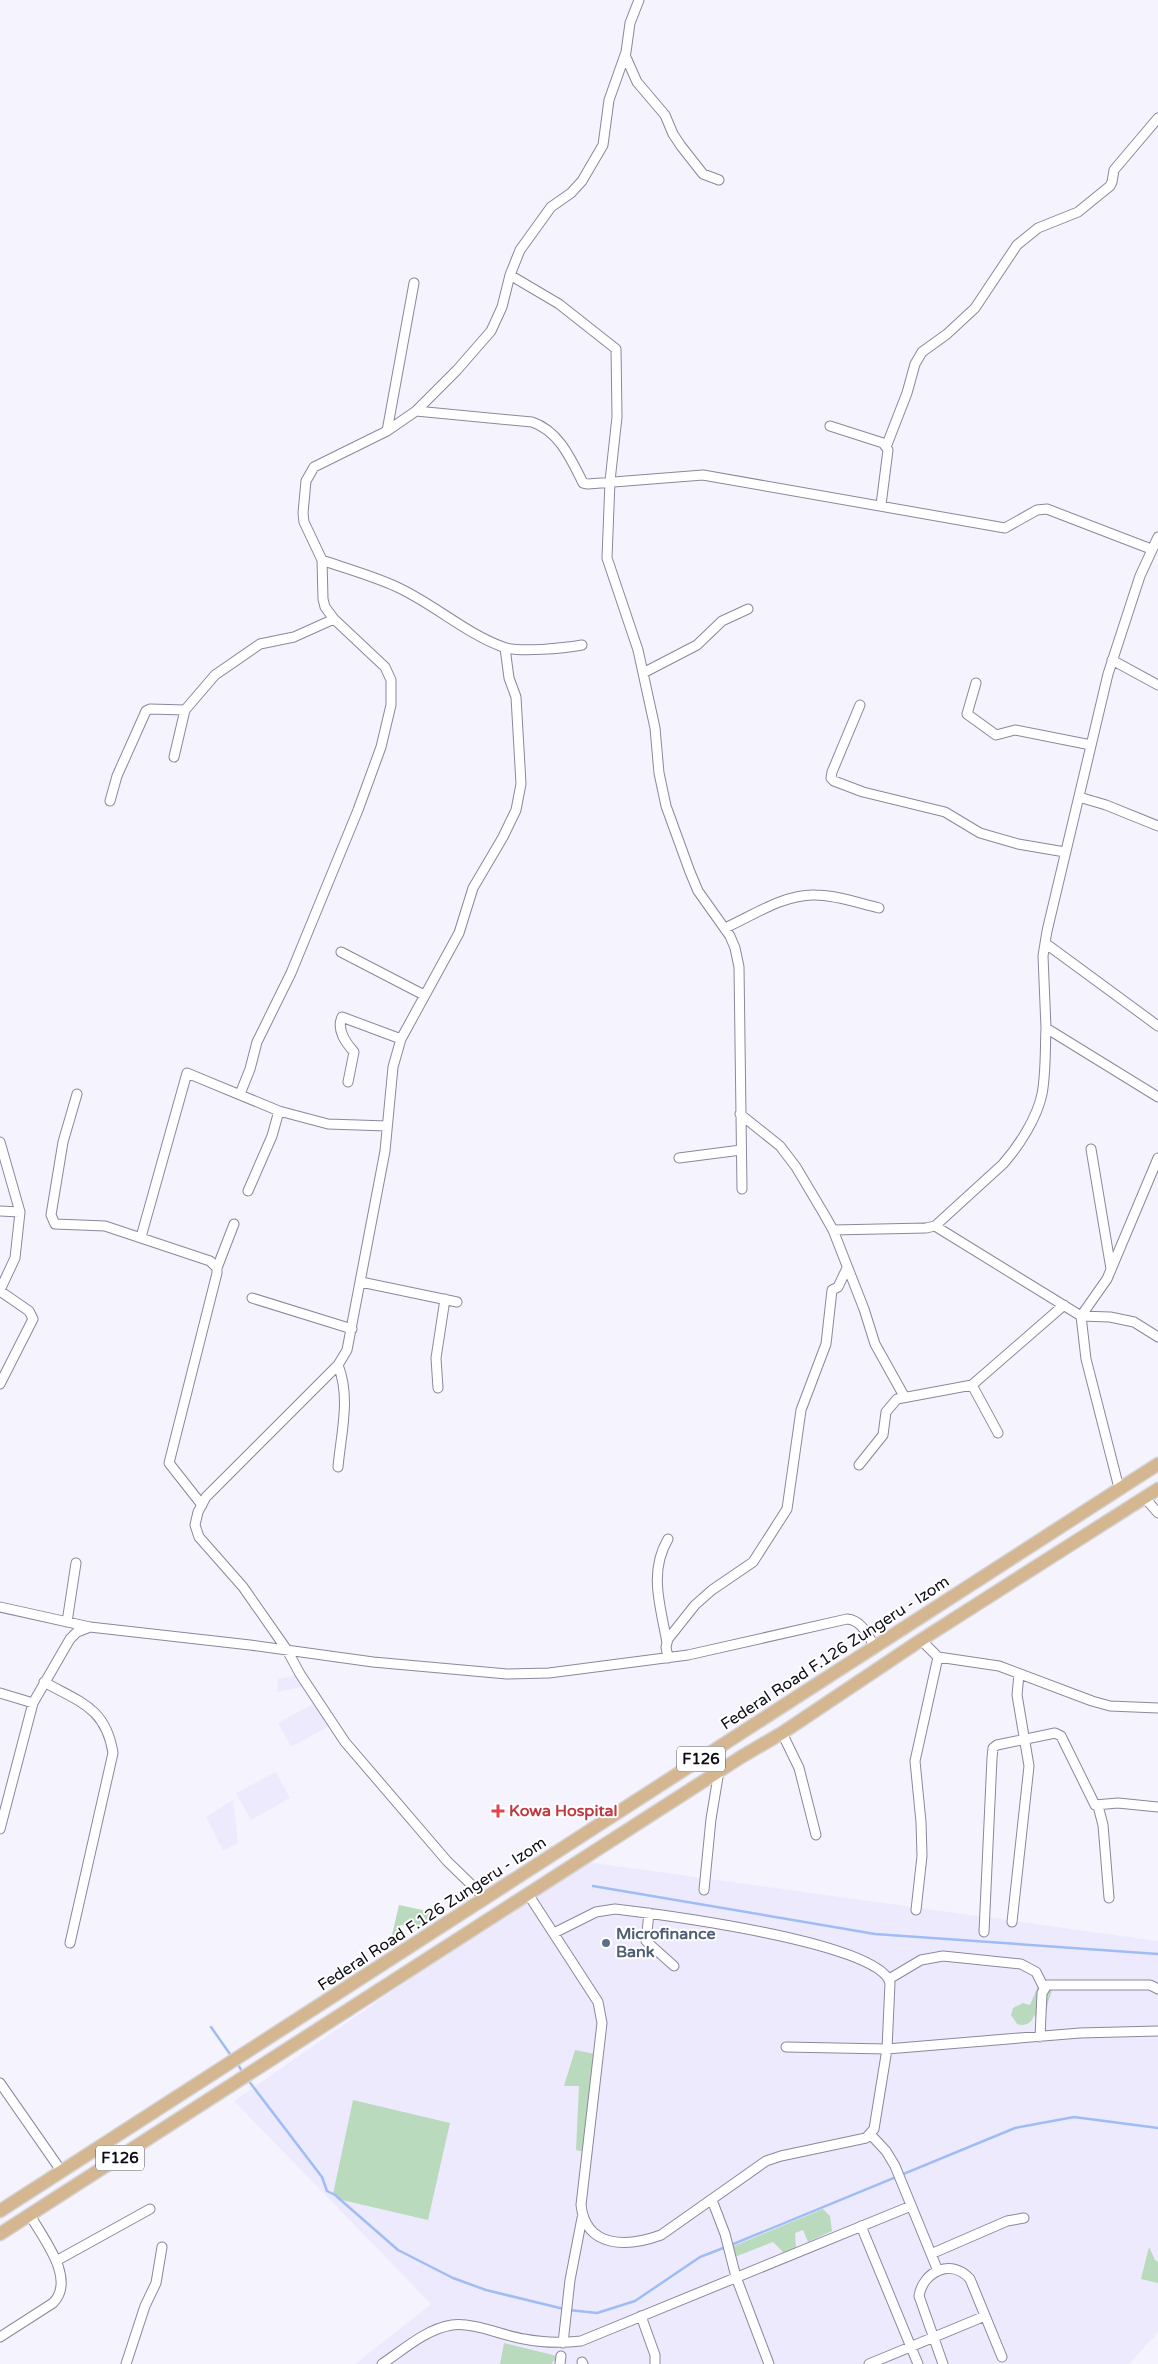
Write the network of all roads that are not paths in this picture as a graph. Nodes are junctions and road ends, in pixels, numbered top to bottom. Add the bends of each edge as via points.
1 (639, 0) edge
2 (625, 55) junction
3 (1158, 118) edge
4 (719, 180) dead end
5 (510, 275) junction
6 (414, 283) dead end
7 (416, 410) junction
8 (830, 426) dead end
9 (387, 431) junction
10 (886, 447) junction
11 (610, 481) junction
12 (882, 505) junction
13 (1158, 537) edge
14 (1151, 549) junction
15 (322, 560) junction
16 (748, 609) dead end
17 (334, 619) junction
18 (582, 645) dead end
19 (505, 648) junction
20 (1112, 660) junction
21 (643, 673) junction
22 (976, 683) dead end
23 (1158, 686) edge
24 (860, 705) dead end
25 (185, 710) junction
26 (1091, 745) junction
27 (174, 757) dead end
28 (1079, 797) junction
29 (110, 801) dead end
30 (1158, 826) edge
31 (1065, 852) junction
32 (879, 908) dead end
33 (725, 928) junction
34 (1044, 943) junction
35 (341, 952) dead end
36 (424, 995) junction
37 (1158, 1026) edge
38 (1046, 1028) junction
39 (401, 1039) junction
40 (348, 1082) dead end
41 (77, 1094) dead end
42 (240, 1094) junction
43 (1158, 1097) edge
44 (279, 1111) junction
45 (740, 1114) junction
46 (387, 1126) junction
47 (0, 1142) edge
48 (1091, 1149) dead end
49 (741, 1150) junction
50 (679, 1158) dead end
51 (1158, 1158) edge
52 (742, 1189) dead end
53 (248, 1191) dead end
54 (0, 1211) edge
55 (20, 1212) junction
56 (234, 1224) dead end
57 (935, 1226) junction
58 (833, 1230) junction
59 (142, 1237) junction
60 (217, 1268) junction
61 (847, 1268) junction
62 (1111, 1270) junction
63 (361, 1282) junction
64 (0, 1291) edge
65 (252, 1298) dead end
66 (445, 1299) junction
67 (457, 1302) dead end
68 (1064, 1305) junction
69 (1081, 1316) junction
70 (352, 1329) junction
71 (1158, 1337) edge
72 (338, 1365) junction
73 (0, 1384) edge
74 (972, 1385) junction
75 (438, 1388) dead end
76 (904, 1396) junction
77 (998, 1433) dead end
78 (1158, 1464) edge
79 (859, 1465) dead end
80 (338, 1467) dead end
81 (1119, 1488) junction
82 (1158, 1488) edge
83 (1144, 1497) junction
84 (202, 1505) junction
85 (1158, 1513) edge
86 (668, 1540) dead end
87 (76, 1563) dead end
88 (0, 1607) edge
89 (67, 1622) junction
90 (90, 1627) junction
91 (922, 1640) junction
92 (667, 1642) junction
93 (875, 1647) junction
94 (287, 1650) junction
95 (938, 1657) junction
96 (668, 1658) junction
97 (1019, 1674) junction
98 (44, 1682) junction
99 (0, 1693) edge
100 (33, 1702) junction
101 (1158, 1708) edge
102 (782, 1733) junction
103 (1024, 1738) junction
104 (730, 1740) junction
105 (741, 1757) junction
106 (719, 1771) junction
107 (1095, 1805) junction
108 (1158, 1807) edge
109 (0, 1829) edge
110 (816, 1835) dead end
111 (704, 1890) dead end
112 (528, 1894) junction
113 (1109, 1898) dead end
114 (486, 1899) junction
115 (916, 1910) dead end
116 (649, 1913) junction
117 (1012, 1922) dead end
118 (984, 1932) dead end
119 (554, 1933) junction
120 (70, 1943) dead end
121 (674, 1966) dead end
122 (889, 1979) junction
123 (1044, 1988) junction
124 (1158, 1989) edge
125 (1158, 2031) edge
126 (1040, 2037) junction
127 (786, 2047) dead end
128 (887, 2049) junction
129 (0, 2083) edge
130 (871, 2135) junction
131 (62, 2172) junction
132 (712, 2200) junction
133 (911, 2206) junction
134 (150, 2209) dead end
135 (0, 2211) edge
136 (30, 2215) junction
137 (582, 2218) junction
138 (1024, 2218) dead end
139 (861, 2226) junction
140 (0, 2234) edge
141 (162, 2247) dead end
142 (931, 2254) junction
143 (56, 2261) junction
144 (938, 2271) junction
145 (736, 2278) junction
146 (641, 2316) junction
147 (985, 2316) junction
148 (0, 2336) edge
149 (934, 2338) junction
150 (563, 2343) junction
151 (910, 2348) junction
152 (1002, 2357) dead end
153 (655, 2361) edge
154 (126, 2364) edge
155 (382, 2364) edge
156 (769, 2364) edge
157 (869, 2364) edge
158 (918, 2364) edge
159 (943, 2364) edge

1 - 2 street via 630,23
2 - 4 street via 638,82 665,115 681,146 703,174
2 - 5 street via 609,100 603,145 576,187 551,207 531,233
3 - 10 street via 1114,170 1110,186 1078,212 1038,228 1026,237 1017,245 975,308 948,334 922,352
5 - 7 street via 502,308 491,331 458,370
5 - 11 street via 559,304 616,349 617,417
6 - 9 street
7 - 9 street
7 - 11 street via 541,425 556,436 583,482
8 - 10 street via 883,443
9 - 15 street via 314,467 310,473 306,481 304,522
10 - 12 street
11 - 12 street via 704,475
11 - 21 street via 608,558
12 - 14 street via 1005,528 1037,510 1047,509
13 - 14 street
14 - 20 street
15 - 17 street via 323,599
15 - 19 street via 397,587
16 - 21 street via 722,621 697,645
17 - 25 street via 294,636 253,647 211,679
17 - 42 street via 386,667 391,680 391,705 381,747 358,810 291,972 258,1042
18 - 19 street
19 - 36 street via 509,678 516,697 521,784 516,810 473,888 458,933
20 - 23 street
20 - 26 street
21 - 33 street via 666,806 698,891
22 - 26 street via 967,714 996,735 1015,730
24 - 31 street via 832,772 834,781 863,792 945,812 980,833
25 - 27 street
25 - 29 street via 146,711 117,776
26 - 28 street
28 - 30 street
28 - 31 street
31 - 34 street
32 - 33 street via 831,896 806,895 775,904
33 - 45 street via 735,948 739,967
34 - 37 street
34 - 38 street
35 - 36 street
36 - 39 street
38 - 43 street
38 - 57 street via 1042,1094 1012,1154
39 - 40 street via 342,1017 339,1024 341,1032 354,1052
39 - 46 street
41 - 59 street via 63,1142 52,1221 55,1224 105,1226
42 - 44 street
42 - 59 street via 187,1073
44 - 46 street via 328,1124
44 - 53 street via 272,1136
45 - 49 street
45 - 58 street via 780,1146
46 - 63 street
47 - 55 street
48 - 62 street
49 - 50 street
49 - 52 street
51 - 62 street
54 - 55 street
55 - 64 street via 15,1258
56 - 60 street
57 - 58 street
57 - 68 street
58 - 61 street
59 - 60 street via 210,1261
60 - 84 street via 169,1463
61 - 76 street via 875,1344
61 - 92 street via 838,1287 832,1290 826,1344 801,1410 787,1509 753,1562 704,1596
62 - 69 street
63 - 66 street
63 - 70 street
64 - 73 street via 29,1311 33,1319
65 - 70 street
66 - 67 street
66 - 75 street via 436,1358
68 - 69 street
68 - 74 street
69 - 71 street via 1134,1322
69 - 81 street via 1086,1359
70 - 72 street via 348,1350
72 - 80 street via 344,1380 346,1401
72 - 84 street via 206,1497
74 - 76 street
74 - 77 street
76 - 79 street via 886,1412 883,1435
78 - 81 main road, Federal Road F.126 Zungeru - Izom / F126
81 - 93 main road, Federal Road F.126 Zungeru - Izom / F126
82 - 83 main road, F126
83 - 85 street
83 - 91 main road, F126
84 - 94 street via 195,1524 199,1537 243,1587
86 - 92 street via 656,1578
87 - 89 street
88 - 89 street
89 - 90 street
90 - 94 street
90 - 98 street via 70,1640
91 - 95 street
91 - 102 main road, F126
92 - 96 street
93 - 96 street via 859,1623 847,1619
93 - 104 main road, Federal Road F.126 Zungeru - Izom / F126
94 - 96 street via 507,1674 549,1673
94 - 114 street via 345,1742 447,1861
95 - 97 street via 988,1664
95 - 115 street via 915,1762 922,1847
97 - 101 street via 1110,1706
97 - 103 street via 1017,1695
98 - 100 street
98 - 120 street via 90,1707 106,1729 113,1753
99 - 100 street
100 - 109 street
102 - 105 main road, F126
102 - 110 street via 799,1768
103 - 107 street via 1055,1733 1061,1736
103 - 117 street via 1029,1766
103 - 118 street via 997,1745 992,1753
104 - 105 main road
104 - 114 main road, Federal Road F.126 Zungeru - Izom / F126
105 - 106 main road, F126
106 - 111 street
106 - 112 main road, F126
107 - 108 street via 1118,1803
107 - 113 street via 1103,1825
112 - 119 street
112 - 136 main road, F126
114 - 131 main road, Federal Road F.126 Zungeru - Izom / F126
116 - 119 street via 615,1908 604,1910
116 - 121 street via 646,1941
116 - 122 street via 785,1936 838,1949 866,1962
119 - 137 street via 602,2013
122 - 123 street via 921,1960 944,1956 1021,1964 1036,1972
122 - 128 street
123 - 124 street via 1051,1984 1150,1984
123 - 126 street
125 - 126 street
126 - 128 street
127 - 128 street
128 - 130 street
129 - 131 street
130 - 132 street via 766,2161
130 - 133 street via 896,2166
131 - 135 main road, Federal Road F.126 Zungeru - Izom / F126
132 - 137 street via 661,2235 626,2243 600,2238
132 - 145 street
133 - 139 street
133 - 142 street
134 - 143 street
136 - 140 main road, F126
136 - 143 street
137 - 150 street via 570,2280
138 - 142 street via 1007,2221
139 - 145 street
139 - 151 street
141 - 154 street via 156,2283
142 - 144 street
143 - 148 street via 62,2277 57,2299
144 - 147 street via 954,2268 963,2271 970,2279
144 - 149 street via 920,2285 919,2296
145 - 146 street
145 - 156 street
146 - 150 street via 581,2341
146 - 153 street
147 - 149 street
147 - 152 street
149 - 151 street
149 - 159 street
150 - 155 street via 523,2339 491,2330 453,2325 427,2334
151 - 157 street
151 - 158 street

